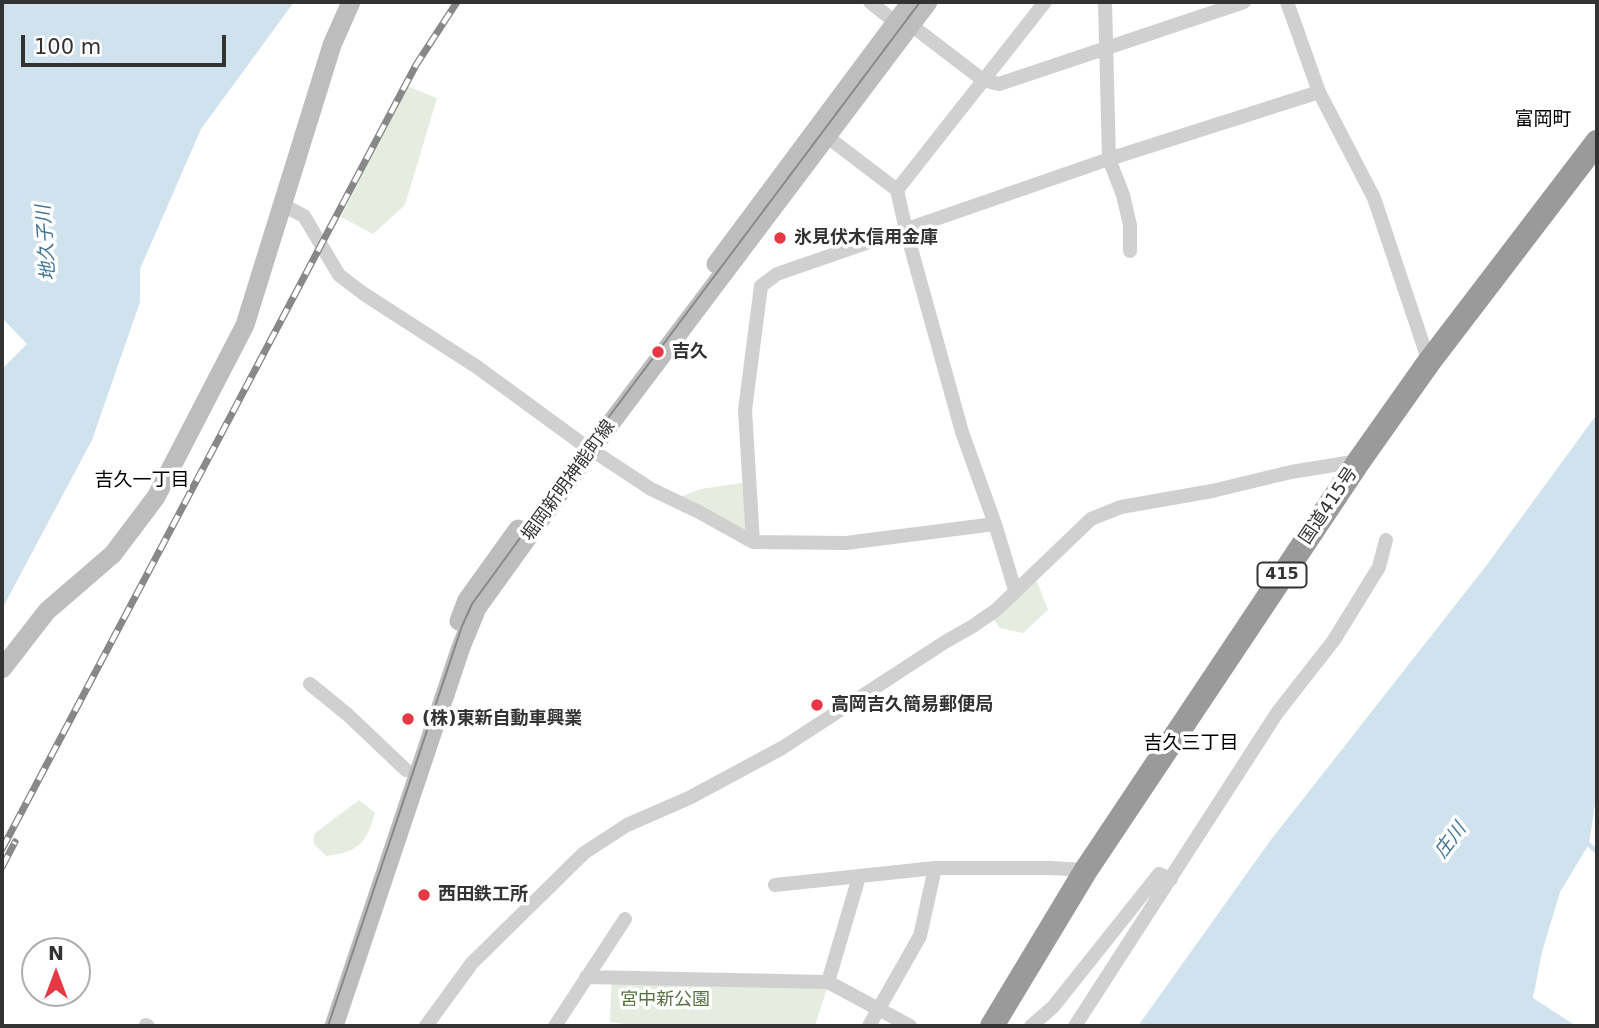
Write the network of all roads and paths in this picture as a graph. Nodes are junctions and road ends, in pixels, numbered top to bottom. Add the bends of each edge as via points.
1 (351, 2) edge
2 (870, 2) edge
3 (911, 2) edge
4 (928, 2) edge
5 (1045, 2) edge
6 (1105, 2) edge
7 (1244, 2) edge
8 (1287, 2) edge
9 (903, 24) junction
10 (1105, 49) junction
11 (983, 80) junction
12 (1319, 92) junction
13 (821, 133) junction
14 (1597, 142) edge
15 (1109, 159) junction
16 (897, 190) junction
17 (281, 204) junction
18 (906, 230) junction
19 (1130, 251) dead end
20 (1429, 362) junction
21 (586, 445) junction
22 (1359, 461) junction
23 (995, 524) junction
24 (1386, 540) dead end
25 (753, 542) junction
26 (1015, 590) junction
27 (2, 669) edge
28 (310, 684) dead end
29 (406, 770) junction
30 (936, 868) junction
31 (1086, 870) junction
32 (859, 877) junction
33 (1171, 879) junction
34 (775, 885) dead end
35 (625, 919) dead end
36 (586, 977) junction
37 (828, 982) junction
38 (879, 1009) junction
39 (1000, 1020) edge
40 (321, 1026) edge
41 (334, 1026) edge
42 (426, 1026) edge
43 (555, 1026) edge
44 (869, 1026) edge
45 (910, 1026) edge
46 (1031, 1026) edge
47 (1075, 1026) edge

1 - 17 main road via 332,45
2 - 9 street
3 - 9 main road, 堀岡新明神能町線
4 - 9 main road, 堀岡新明神能町線
5 - 11 street
6 - 10 street
7 - 10 street
8 - 12 street
9 - 11 street
9 - 13 main road, 堀岡新明神能町線
10 - 11 street via 999,84
10 - 15 street
11 - 16 street
12 - 15 street
12 - 20 street via 1374,198
13 - 16 street
13 - 21 main road, 堀岡新明神能町線
14 - 20 highway, 国道415号 / 415
15 - 18 street
15 - 19 street via 1126,205
16 - 18 street
17 - 21 street via 304,216 338,275
17 - 27 main road via 245,325 156,497 113,554 47,611
18 - 23 street via 962,432
18 - 25 street via 777,274 761,286 745,410
20 - 22 highway, 国道415号 / 415
21 - 25 street via 651,489
21 - 29 main road, 堀岡新明神能町線 via 467,600
21 - 41 main road, 堀岡新明神能町線 via 469,625
22 - 26 street via 1121,507 1091,519
22 - 31 highway, 国道415号 / 415
23 - 25 street via 846,543
23 - 26 street
24 - 33 street via 1379,567 1334,640 1277,712
26 - 42 street via 973,626 782,748 627,825 584,853 472,963
28 - 29 street
29 - 40 main road, 堀岡新明神能町線
30 - 31 street
30 - 32 street
30 - 38 street via 920,936
31 - 39 highway, 国道415号 / 415
32 - 34 street
32 - 37 street
33 - 46 street via 1159,874 1053,1007
33 - 47 street
35 - 36 street
36 - 37 street
36 - 43 street
37 - 38 street
38 - 44 street
38 - 45 street

